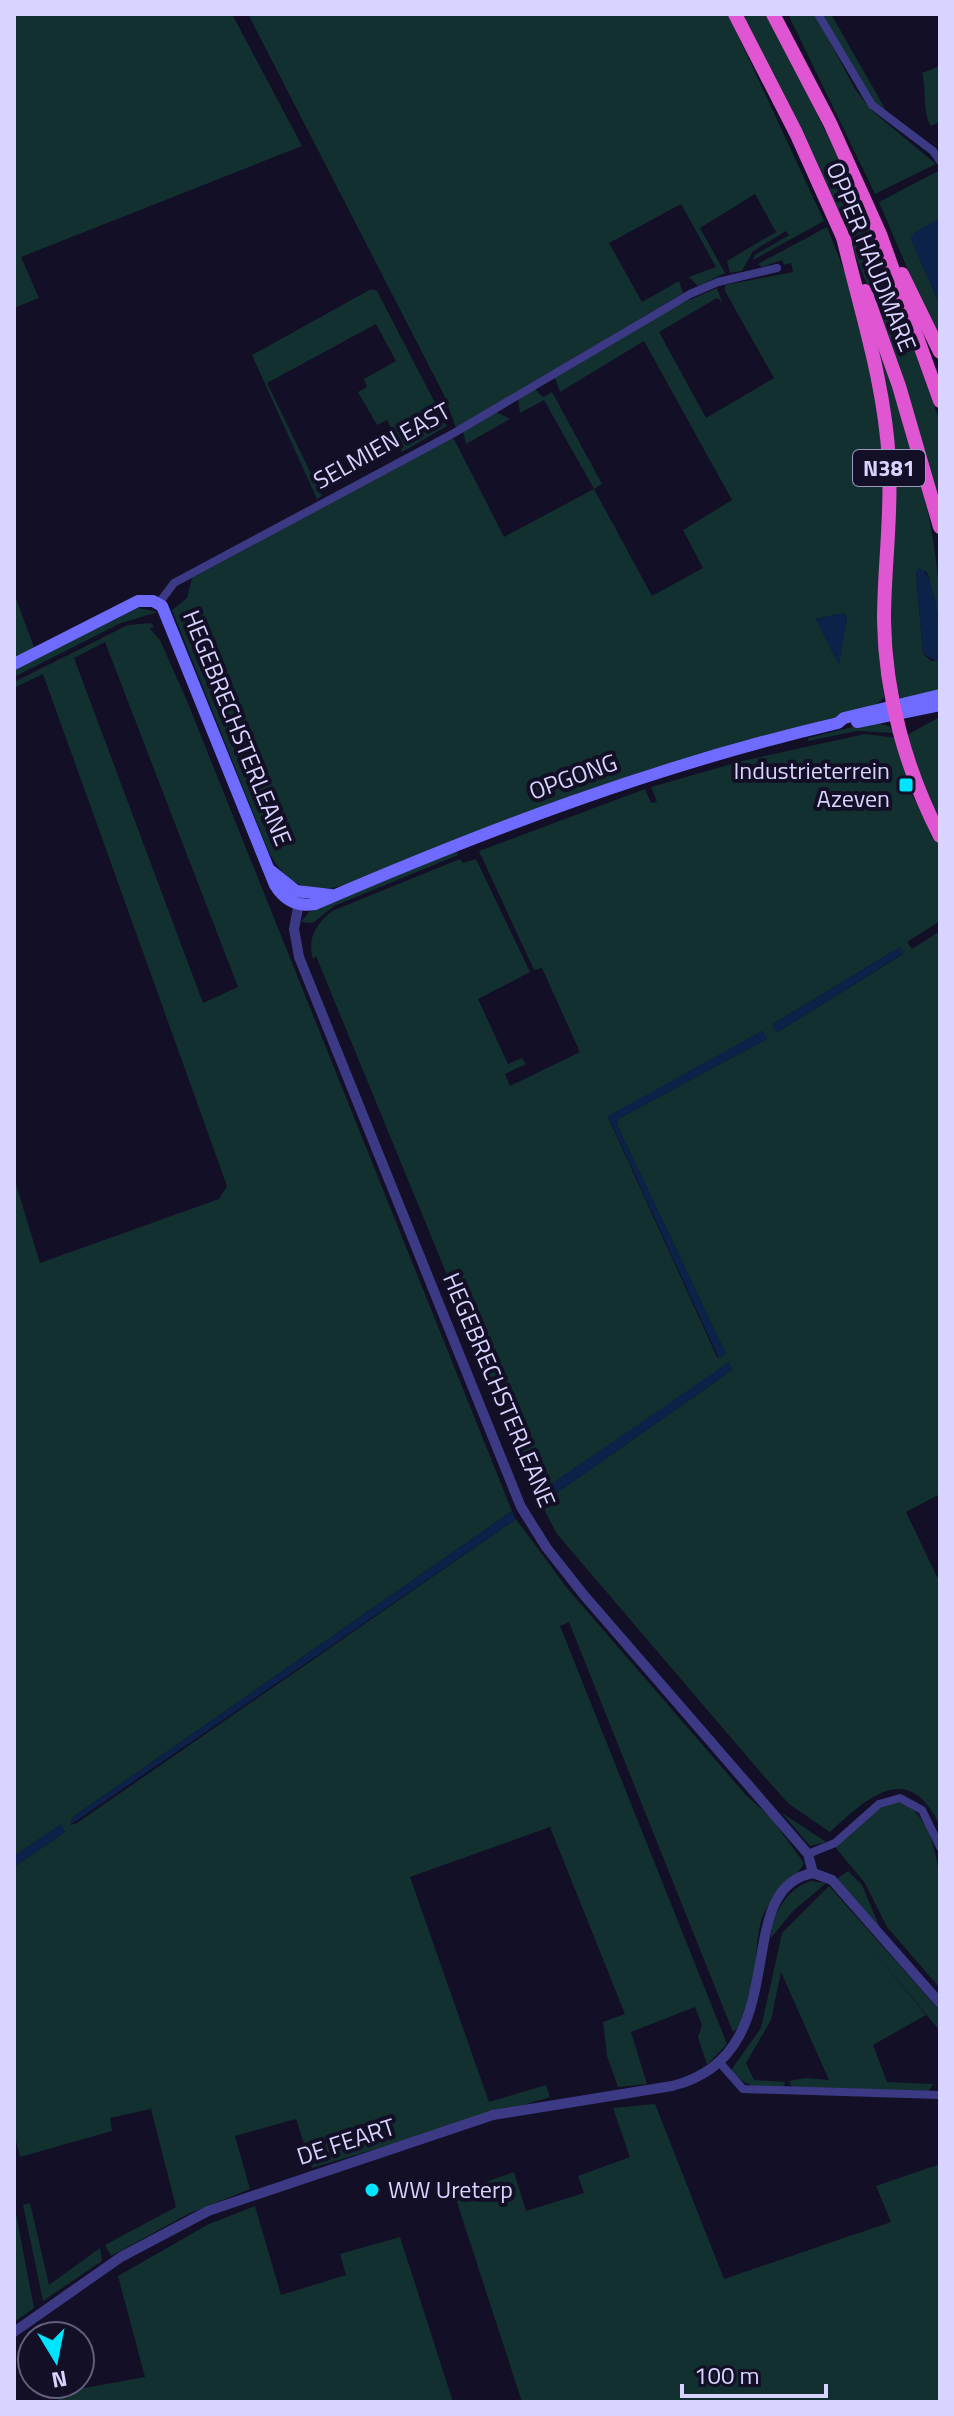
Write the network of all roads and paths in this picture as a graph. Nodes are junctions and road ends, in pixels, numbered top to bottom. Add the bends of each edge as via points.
1 (735, 14) edge
2 (773, 14) edge
3 (818, 14) edge
4 (940, 161) edge
5 (880, 234) junction
6 (843, 237) junction
7 (777, 268) dead end
8 (940, 352) edge
9 (940, 401) edge
10 (940, 527) edge
11 (159, 603) junction
12 (14, 664) edge
13 (940, 695) edge
14 (940, 705) edge
15 (894, 710) junction
16 (940, 836) edge
17 (299, 898) junction
18 (940, 1847) edge
19 (808, 1854) junction
20 (813, 1873) junction
21 (940, 2003) edge
22 (720, 2063) junction
23 (940, 2095) edge
24 (14, 2332) edge

1 - 6 highway, OPPER HAUDMARE / N381
2 - 5 highway, OPPER HAUDMARE
3 - 4 street via 872,105
5 - 8 highway
5 - 9 highway, OPPER HAUDMARE
6 - 10 highway, OPPER HAUDMARE / N381 via 894,373
6 - 15 highway, N381 via 874,353 887,435 884,621
7 - 11 street, SELMIEN EAST via 718,282 674,302 443,439 174,583
11 - 12 main road via 138,601
11 - 17 main road, HEGEBRECHSTERLEANE via 279,892
13 - 15 main road, OPGONG
14 - 15 main road, OPGONG
15 - 16 highway, N381
15 - 17 main road, OPGONG via 844,718 629,779 315,904
17 - 19 street, HEGEBRECHSTERLEANE via 294,934 299,957 521,1507 583,1594
18 - 19 street via 922,1810 900,1798 879,1804 835,1843
19 - 20 street, HEGEBRECHSTERLEANE
20 - 21 street via 832,1880
20 - 22 street, DE FEART via 793,1882 773,1905 750,2016
22 - 23 street via 743,2089
22 - 24 street, DE FEART via 696,2079 672,2086 493,2115 208,2211 121,2257

